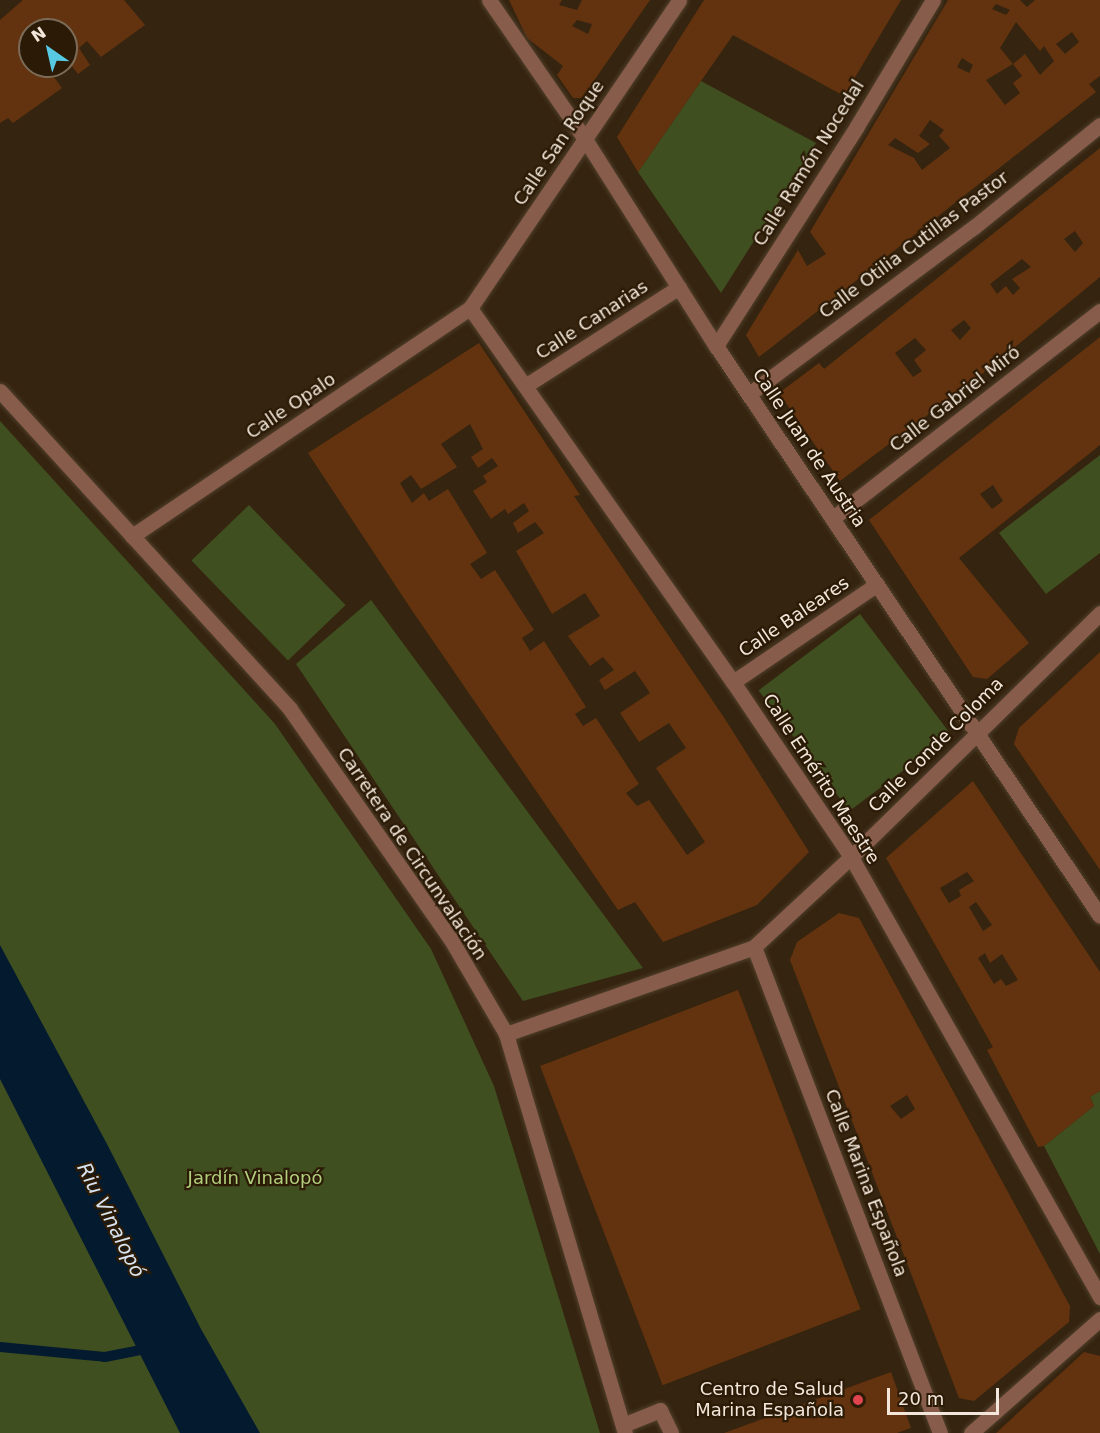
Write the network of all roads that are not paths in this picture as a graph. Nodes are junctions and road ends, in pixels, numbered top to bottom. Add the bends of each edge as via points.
1 (489, 0) edge
2 (679, 0) edge
3 (933, 0) edge
4 (1100, 126) edge
5 (585, 139) junction
6 (679, 287) junction
7 (470, 308) junction
8 (1100, 311) edge
9 (716, 346) junction
10 (525, 386) junction
11 (0, 391) edge
12 (749, 394) junction
13 (833, 518) junction
14 (132, 536) junction
15 (877, 584) junction
16 (1100, 613) edge
17 (733, 682) junction
18 (978, 732) junction
19 (851, 857) junction
20 (1100, 916) edge
21 (754, 947) junction
22 (506, 1034) junction
23 (1100, 1297) edge
24 (1100, 1319) edge
25 (624, 1429) edge
26 (671, 1433) edge
27 (940, 1433) edge
28 (971, 1433) edge

1 - 5 street, Calle Juan de Austria
2 - 5 street, Calle San Roque
3 - 9 street, Calle Ramón Nocedal
4 - 12 street, Calle Otilia Cutillas Pastor via 974,227
5 - 6 street, Calle Juan de Austria
5 - 7 street, Calle San Roque
6 - 9 street, Calle Juan de Austria
6 - 10 street, Calle Canarias
7 - 10 street, Calle Emérito Maestre
7 - 14 street, Calle Opalo
8 - 13 street, Calle Gabriel Miró
9 - 12 street, Calle Juan de Austria
10 - 17 street, Calle Emérito Maestre
11 - 14 street, Carretera de Circunvalación
12 - 13 street, Calle Juan de Austria
13 - 15 street, Calle Juan de Austria
14 - 22 street, Carretera de Circunvalación via 290,709 450,938
15 - 17 street, Calle Baleares
15 - 18 street, Calle Juan de Austria
16 - 18 street, Calle Conde Coloma
17 - 19 street, Calle Emérito Maestre
18 - 19 street, Calle Conde Coloma
18 - 20 street, Calle Juan de Austria
19 - 21 street, Calle Conde Coloma
19 - 23 street, Calle Emérito Maestre
21 - 22 street, Calle Conde Coloma
21 - 27 street, Calle Marina Española
22 - 25 street, Carretera de Circunvalación
24 - 28 street
25 - 26 street via 660,1410

